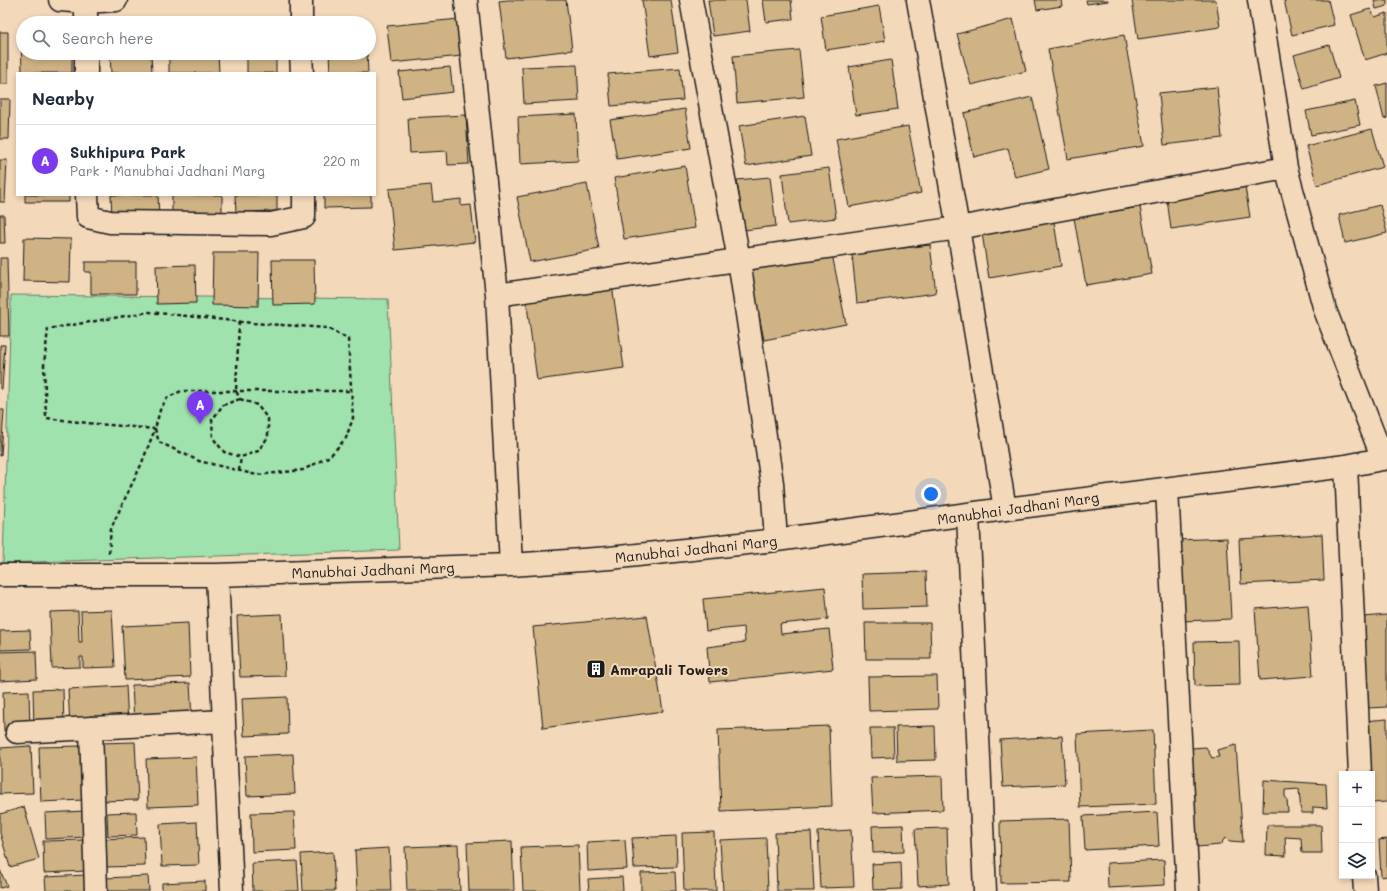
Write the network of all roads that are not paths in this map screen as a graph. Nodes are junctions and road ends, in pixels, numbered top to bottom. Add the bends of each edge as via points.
1 (60, 0) edge
2 (116, 0) edge
3 (300, 0) edge
4 (466, 0) edge
5 (691, 0) edge
6 (918, 0) edge
7 (1259, 0) edge
8 (86, 2) junction
9 (86, 16) edge
10 (301, 16) edge
11 (86, 60) edge
12 (301, 60) edge
13 (86, 72) edge
14 (302, 72) edge
15 (1286, 168) junction
16 (87, 196) edge
17 (304, 196) edge
18 (958, 228) junction
19 (739, 260) junction
20 (497, 295) junction
21 (1385, 458) edge
22 (1346, 466) junction
23 (1167, 489) junction
24 (1005, 509) junction
25 (968, 515) junction
26 (776, 540) junction
27 (512, 565) junction
28 (0, 575) edge
29 (217, 575) junction
30 (224, 721) junction
31 (91, 728) junction
32 (17, 732) dead end
33 (1360, 771) edge
34 (1364, 879) edge
35 (96, 891) edge
36 (232, 891) edge
37 (985, 891) edge
38 (1188, 891) edge
39 (1365, 891) edge

1 - 8 street
2 - 8 street
3 - 10 street
4 - 20 street
5 - 19 street
6 - 18 street
7 - 15 street
8 - 9 street
11 - 13 street
12 - 14 street
15 - 18 street
15 - 21 street via 1325,310
16 - 17 street via 88,217 110,222 271,224 304,217
18 - 19 street
18 - 24 street
19 - 20 street
19 - 26 street via 772,483
20 - 27 street
21 - 22 street, Manubhai Jadhani Marg
22 - 23 street, Manubhai Jadhani Marg
22 - 33 street
23 - 24 street, Manubhai Jadhani Marg
23 - 38 street
24 - 25 street, Manubhai Jadhani Marg
25 - 26 street, Manubhai Jadhani Marg
25 - 37 street
26 - 27 street, Manubhai Jadhani Marg via 610,558
27 - 29 street, Manubhai Jadhani Marg
28 - 29 street, Manubhai Jadhani Marg
29 - 30 street
30 - 31 street
30 - 36 street
31 - 32 street
31 - 35 street
34 - 39 street

